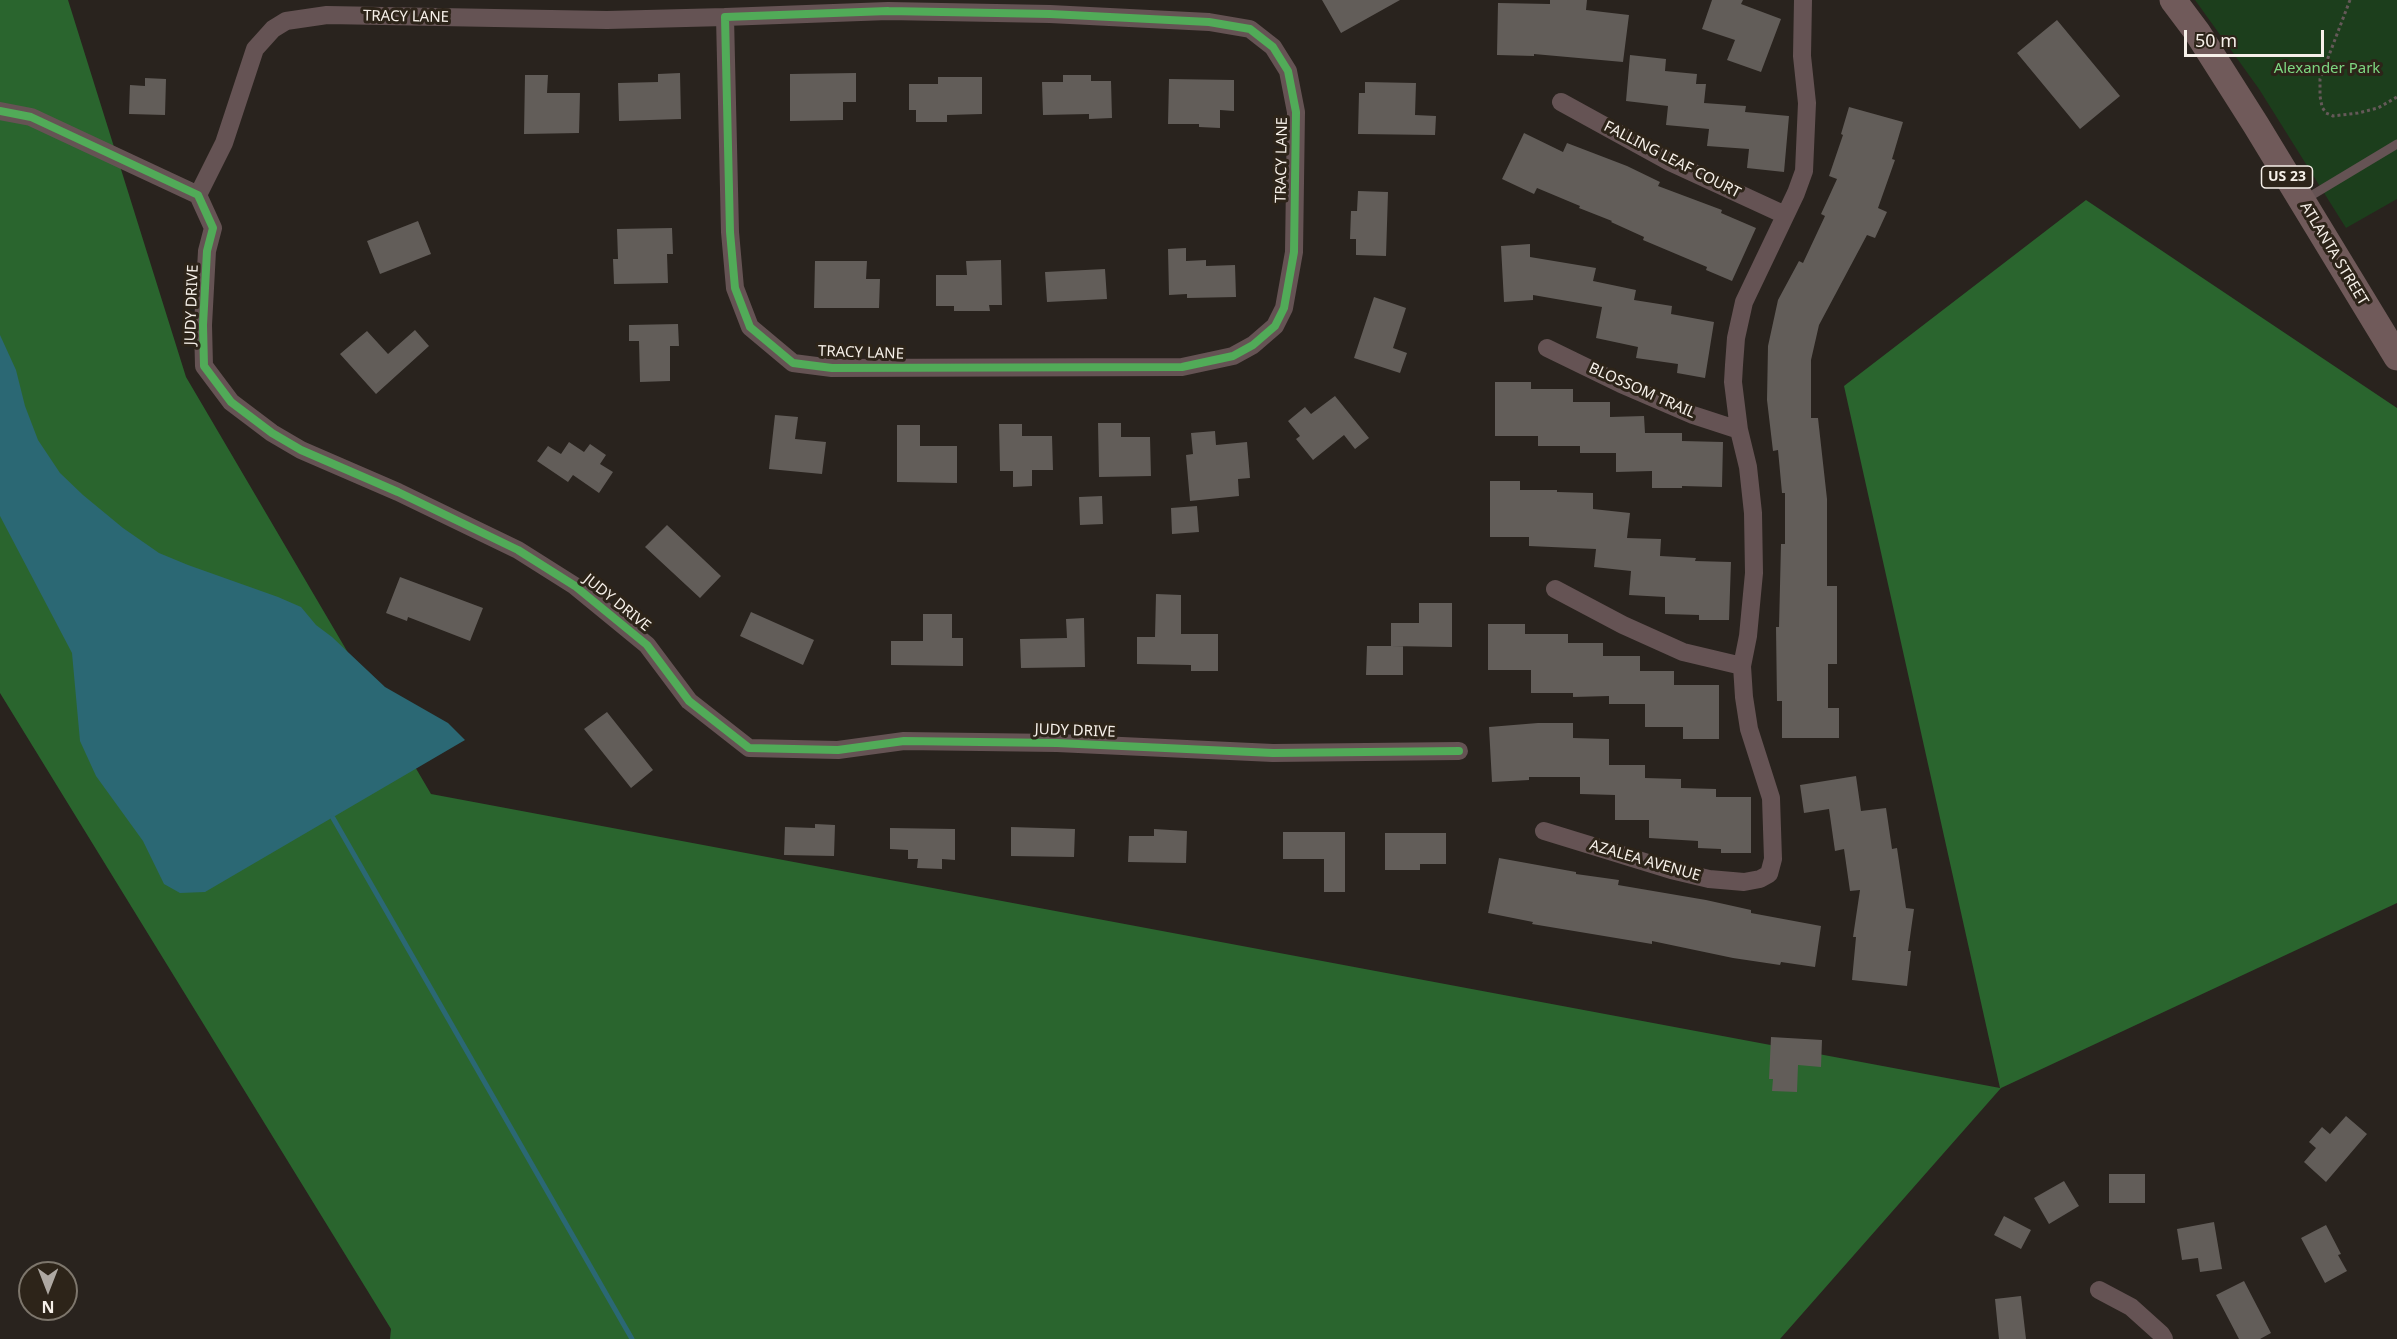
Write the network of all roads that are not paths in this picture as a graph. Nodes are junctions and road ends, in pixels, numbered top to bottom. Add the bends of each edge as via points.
1 (1803, 0) edge
2 (2173, 0) edge
3 (725, 17) junction
4 (1561, 102) dead end
5 (0, 111) edge
6 (2397, 144) edge
7 (198, 195) junction
8 (2302, 201) junction
9 (1785, 215) junction
10 (1547, 348) dead end
11 (2397, 357) edge
12 (1739, 430) junction
13 (1555, 589) dead end
14 (1743, 666) junction
15 (1459, 751) dead end
16 (1544, 831) dead end
17 (2099, 1290) dead end
18 (2164, 1339) edge

1 - 9 street via 1802,56 1807,103 1804,171
2 - 8 main road, ATLANTA STREET / US 23
3 - 3 street, TRACY LANE via 888,11 1050,14 1209,22 1251,29 1273,47 1288,71 1296,112 1294,252 1284,308 1275,326 1233,356 1182,367 832,368 793,363 750,327 735,288
3 - 7 street, TRACY LANE via 607,20 327,15 286,21 273,28 255,49 224,143
4 - 9 street, FALLING LEAF COURT via 1670,162
5 - 7 street via 31,117
6 - 8 lane
7 - 15 street, JUDY DRIVE via 213,228 207,251 204,366 231,402 301,450 518,550 575,586 647,645 689,701 748,748 838,750 904,741 1273,753
8 - 11 main road, ATLANTA STREET / US 23
9 - 12 street via 1744,302 1736,338 1733,382
10 - 12 street, BLOSSOM TRAIL via 1673,406
12 - 14 street via 1754,513 1754,573
13 - 14 street via 1623,626 1683,652
14 - 16 street, AZALEA AVENUE via 1749,729 1771,798 1773,859 1769,874 1747,882 1709,879
17 - 18 street via 2131,1307

